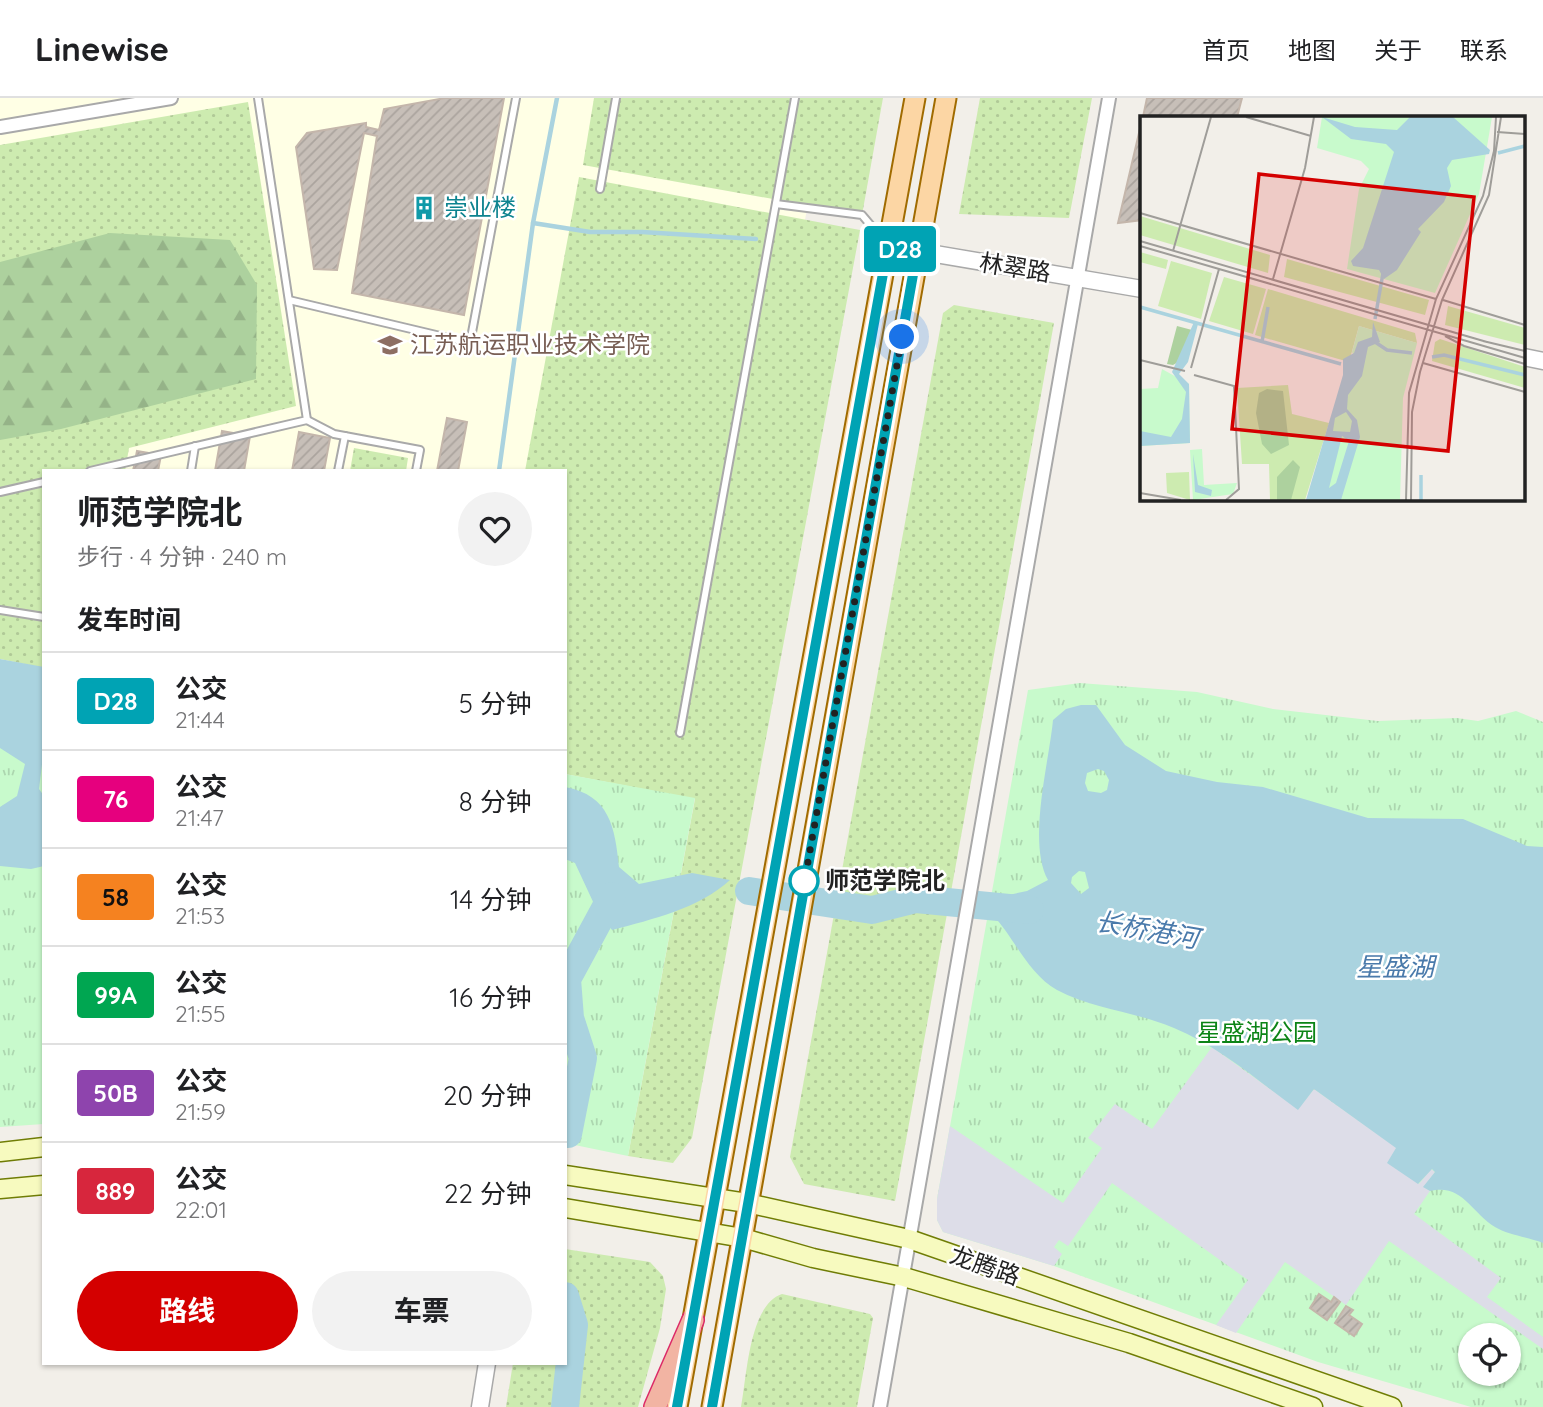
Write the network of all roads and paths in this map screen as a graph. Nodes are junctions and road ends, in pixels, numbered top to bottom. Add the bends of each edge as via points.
1 (172, 98) edge
2 (258, 98) edge
3 (516, 98) edge
4 (616, 98) edge
5 (795, 98) edge
6 (915, 98) edge
7 (946, 98) edge
8 (1109, 98) edge
9 (0, 127) edge
10 (600, 189) dead end
11 (776, 204) junction
12 (888, 246) junction
13 (917, 252) junction
14 (1076, 278) junction
15 (1140, 289) edge
16 (289, 300) junction
17 (307, 420) junction
18 (345, 436) junction
19 (195, 446) junction
20 (103, 469) edge
21 (191, 469) edge
22 (338, 469) edge
23 (416, 469) edge
24 (42, 482) edge
25 (0, 492) edge
26 (0, 610) edge
27 (42, 617) edge
28 (681, 733) dead end
29 (42, 1147) edge
30 (0, 1152) edge
31 (567, 1175) edge
32 (42, 1185) edge
33 (0, 1189) edge
34 (717, 1197) junction
35 (747, 1203) junction
36 (567, 1208) edge
37 (709, 1233) junction
38 (743, 1238) junction
39 (909, 1239) junction
40 (904, 1277) junction
41 (693, 1320) junction
42 (487, 1365) edge
43 (480, 1407) edge
44 (655, 1407) edge
45 (677, 1407) edge
46 (712, 1407) edge
47 (880, 1407) edge
48 (1313, 1407) edge
49 (1392, 1407) edge

1 - 9 street
2 - 16 lane
3 - 16 lane via 470,343
4 - 10 lane
5 - 11 lane
6 - 12 main road
7 - 13 main road
8 - 14 street
11 - 12 lane via 862,215
11 - 28 lane
12 - 13 street, 林翠路
12 - 34 main road
13 - 14 street, 林翠路
13 - 35 main road
14 - 15 street, 林翠路
14 - 39 street
16 - 17 lane
17 - 18 lane
17 - 19 lane
18 - 22 lane
18 - 23 lane via 420,450
19 - 20 lane
19 - 21 lane
24 - 25 lane
26 - 27 lane
29 - 30 main road
31 - 34 main road, 龙腾路
32 - 33 main road
34 - 35 main road, 龙腾路
34 - 37 main road
35 - 38 main road
35 - 39 main road, 龙腾路
36 - 37 main road, 龙腾路
37 - 38 main road, 龙腾路
37 - 41 main road
38 - 40 main road, 龙腾路
38 - 46 main road
39 - 40 street
39 - 49 main road, 龙腾路
40 - 47 street
40 - 48 main road, 龙腾路 via 1129,1343
41 - 44 highway
41 - 45 main road
42 - 43 street

